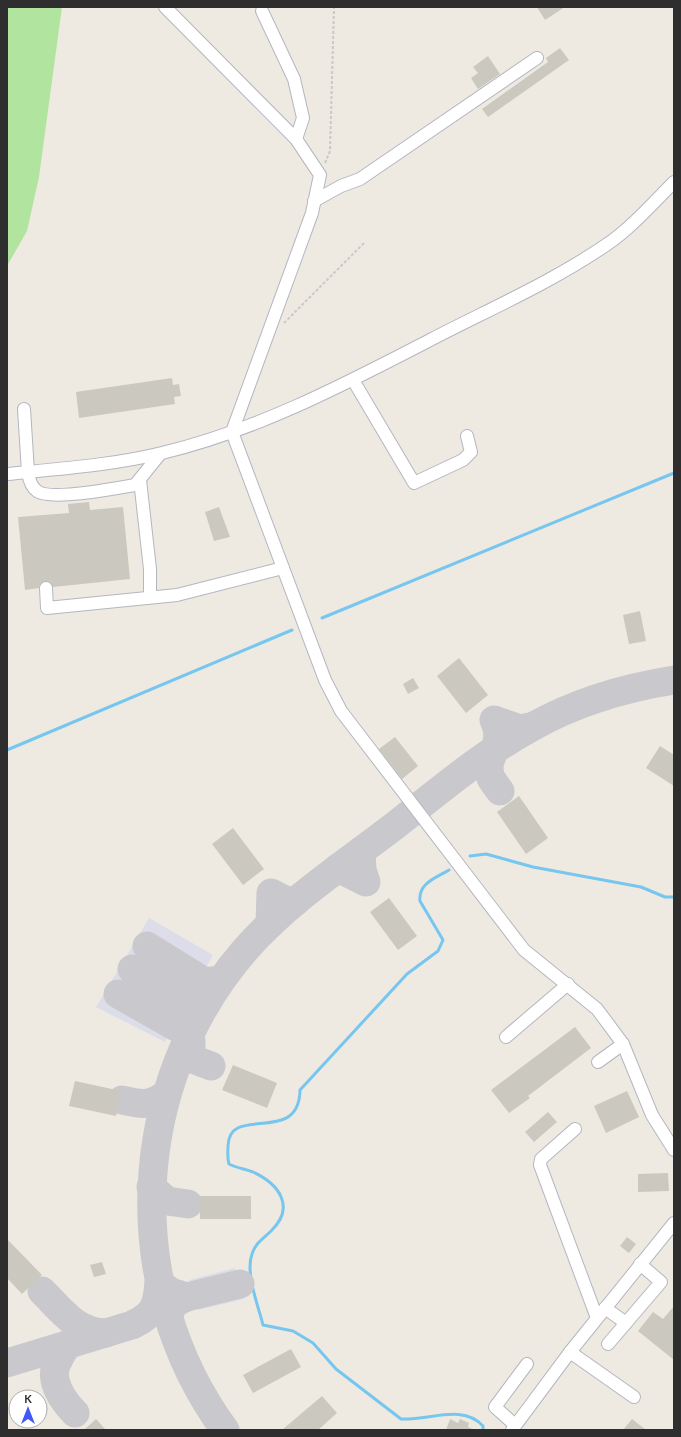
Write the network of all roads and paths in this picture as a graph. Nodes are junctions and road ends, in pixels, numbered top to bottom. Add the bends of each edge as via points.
1 (165, 7) edge
2 (334, 7) edge
3 (262, 11) dead end
4 (537, 58) dead end
5 (296, 139) junction
6 (320, 175) junction
7 (674, 182) edge
8 (314, 200) junction
9 (364, 243) dead end
10 (282, 325) dead end
11 (353, 380) junction
12 (24, 409) dead end
13 (232, 432) junction
14 (467, 436) dead end
15 (160, 454) junction
16 (28, 472) junction
17 (7, 474) edge
18 (140, 480) junction
19 (282, 568) junction
20 (46, 588) dead end
21 (150, 597) junction
22 (568, 984) junction
23 (506, 1037) dead end
24 (622, 1044) junction
25 (598, 1062) dead end
26 (575, 1129) dead end
27 (674, 1150) edge
28 (674, 1223) edge
29 (669, 1238) edge
30 (640, 1264) junction
31 (606, 1308) junction
32 (597, 1318) junction
33 (626, 1323) junction
34 (608, 1344) dead end
35 (570, 1352) junction
36 (527, 1364) dead end
37 (634, 1397) dead end
38 (514, 1428) edge

1 - 5 lane
2 - 6 path via 330,151
3 - 5 lane via 294,79 303,118
4 - 8 lane via 360,180 341,186
5 - 6 lane
6 - 8 lane
7 - 11 lane via 636,222 606,245 551,278
8 - 13 lane via 312,213
9 - 10 path
11 - 13 lane
11 - 14 lane via 414,484 463,460 471,452
12 - 16 lane
13 - 15 lane
13 - 19 lane
15 - 16 lane
15 - 18 lane
16 - 17 lane
16 - 18 lane via 37,492 51,495 102,491 136,485
18 - 21 lane via 150,569
19 - 21 lane via 177,595
19 - 22 lane via 325,680 341,711 524,950
20 - 21 lane via 47,608
22 - 23 lane
22 - 24 lane via 597,1009
24 - 25 lane
24 - 27 lane via 652,1115
26 - 32 lane via 541,1160 540,1164
28 - 29 lane
29 - 30 lane
30 - 31 lane
30 - 33 lane via 661,1282
31 - 32 lane
31 - 33 lane
32 - 35 lane
33 - 34 lane
35 - 37 lane
35 - 38 lane
36 - 38 lane via 495,1407

